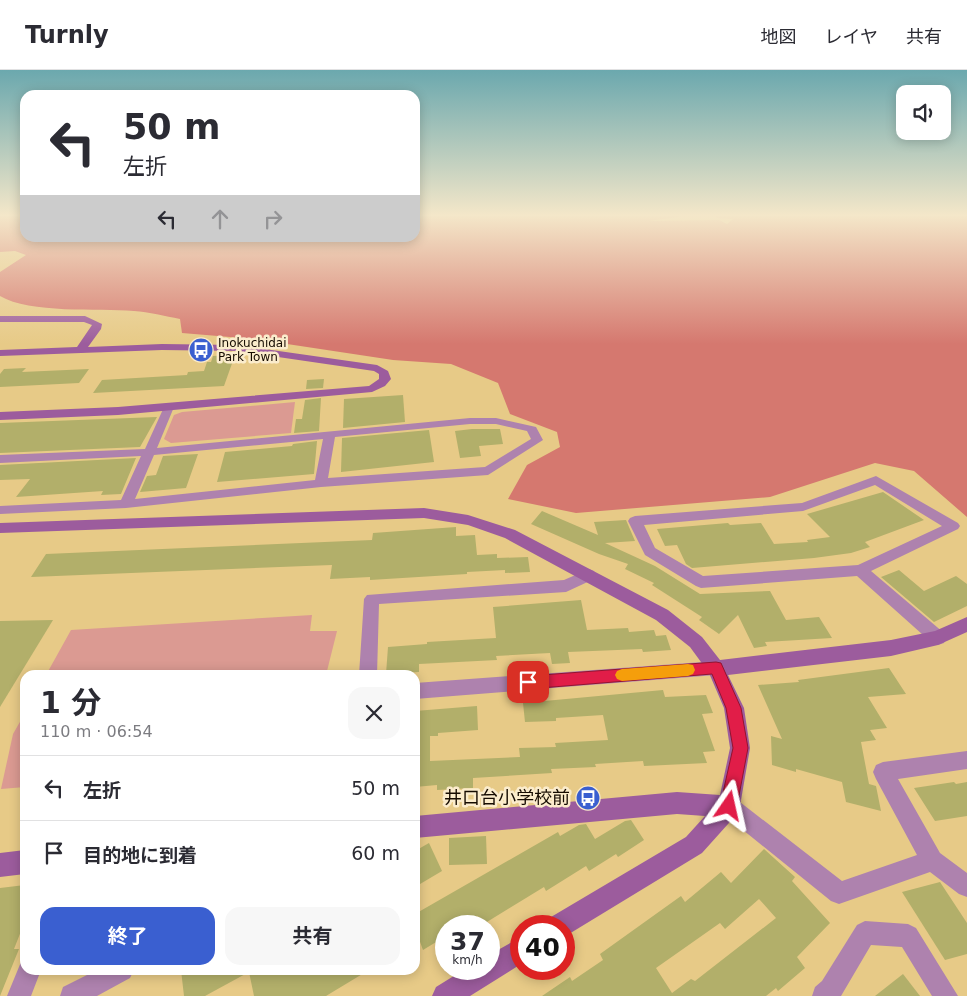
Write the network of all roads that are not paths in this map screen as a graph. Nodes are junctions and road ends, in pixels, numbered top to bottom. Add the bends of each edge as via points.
1 (0, 319) edge
2 (80, 350) junction
3 (0, 353) edge
4 (169, 407) junction
5 (0, 416) edge
6 (330, 434) junction
7 (148, 452) junction
8 (0, 459) edge
9 (321, 483) junction
10 (126, 504) junction
11 (0, 510) edge
12 (0, 528) edge
13 (860, 570) junction
14 (589, 575) junction
15 (967, 624) edge
16 (938, 638) junction
17 (716, 668) junction
18 (368, 670) edge
19 (420, 691) edge
20 (967, 760) edge
21 (729, 806) junction
22 (420, 827) edge
23 (932, 861) junction
24 (20, 863) edge
25 (0, 865) edge
26 (967, 886) edge
27 (575, 917) edge
28 (510, 957) edge
29 (27, 975) edge
30 (112, 975) edge
31 (19, 996) edge
32 (72, 996) edge
33 (445, 996) edge
34 (824, 996) edge
35 (946, 996) edge

1 - 2 street via 93,321 97,324 96,329
2 - 3 street
2 - 4 street via 237,348 377,368 385,378 382,384 372,389
4 - 5 street
4 - 7 street
6 - 7 street
6 - 9 street
6 - 9 street via 496,421 532,429 537,440 488,470
7 - 8 street
7 - 10 street
9 - 10 street
10 - 11 street
12 - 14 street via 424,513 485,523
13 - 13 street via 701,582 650,552 635,521 803,507 876,480 952,526
13 - 16 street
14 - 17 street via 662,615 696,642
14 - 18 street via 566,586 372,599
15 - 16 street
16 - 17 street via 890,648
17 - 19 street
17 - 21 street via 734,708 740,748
20 - 23 street via 883,772
21 - 22 street via 677,803
21 - 23 street via 839,893
21 - 27 street via 694,845
23 - 26 street
24 - 25 street
28 - 33 street
29 - 31 street
30 - 32 street
34 - 35 street via 831,990 865,933 908,936

